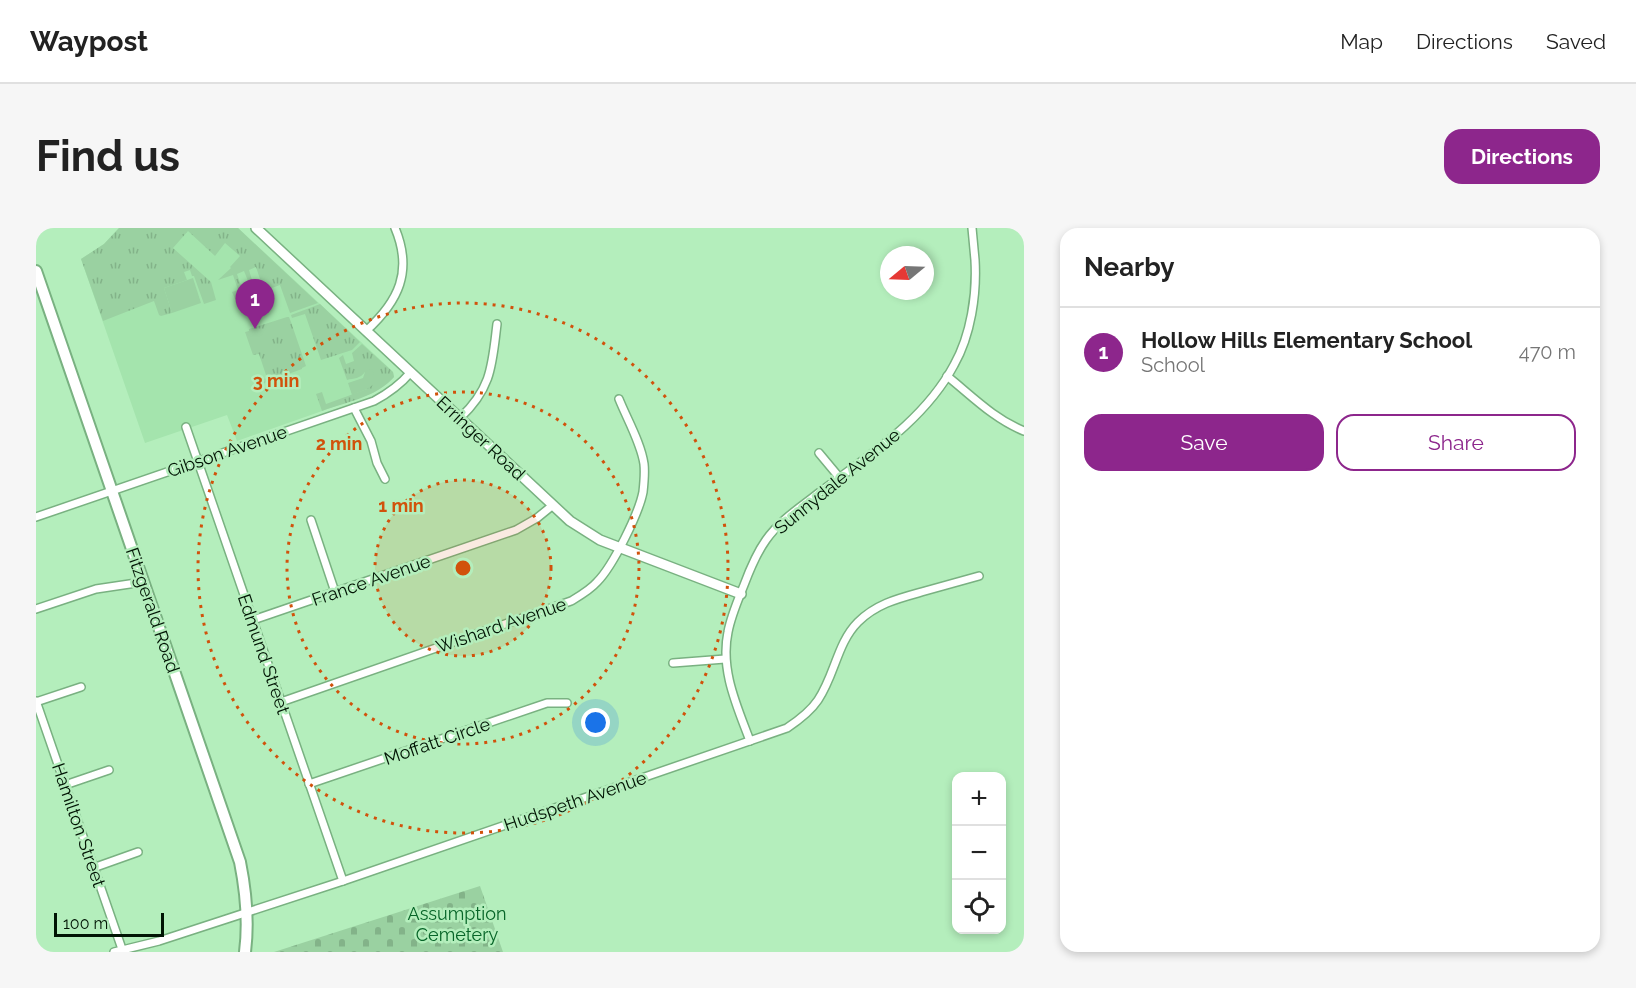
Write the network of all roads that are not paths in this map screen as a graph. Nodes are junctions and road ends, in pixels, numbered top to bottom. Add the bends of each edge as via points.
1 (256, 228) edge
2 (395, 228) edge
3 (972, 228) edge
4 (36, 272) edge
5 (497, 324) dead end
6 (366, 331) junction
7 (411, 372) junction
8 (947, 376) junction
9 (619, 399) dead end
10 (354, 408) junction
11 (460, 418) junction
12 (186, 427) dead end
13 (1024, 431) edge
14 (819, 453) dead end
15 (198, 462) junction
16 (839, 477) junction
17 (385, 479) dead end
18 (112, 491) junction
19 (553, 505) junction
20 (36, 517) edge
21 (311, 520) dead end
22 (620, 548) junction
23 (979, 576) dead end
24 (143, 582) junction
25 (335, 592) junction
26 (741, 594) junction
27 (36, 609) edge
28 (253, 620) junction
29 (725, 659) junction
30 (674, 663) dead end
31 (81, 687) dead end
32 (36, 702) edge
33 (281, 702) junction
34 (567, 703) dead end
35 (750, 741) junction
36 (109, 770) dead end
37 (309, 784) junction
38 (65, 785) junction
39 (138, 852) dead end
40 (93, 868) junction
41 (343, 882) junction
42 (247, 913) junction
43 (122, 949) junction
44 (114, 952) edge
45 (245, 952) edge

1 - 6 street, Erringer Road
2 - 6 street via 403,260 401,280 383,316
3 - 8 street, Sunnydale Avenue via 975,288 971,314 965,339
4 - 18 main road, Fitzgerald Road
5 - 11 street via 488,380 477,400
6 - 7 street, Erringer Road
7 - 10 street, Gibson Avenue via 388,394
7 - 11 street, Erringer Road
8 - 13 street via 1004,422
8 - 16 street, Sunnydale Avenue via 911,421
9 - 22 street, Wishard Avenue via 642,456 644,478 640,503
10 - 15 street, Gibson Avenue
10 - 17 street
11 - 19 street, Erringer Road
12 - 15 street, Edmund Street
14 - 16 street
15 - 18 street, Gibson Avenue
15 - 28 street, Edmund Street
16 - 26 street, Sunnydale Avenue via 777,526 756,555
18 - 20 street, Gibson Avenue
18 - 24 main road, Fitzgerald Road
19 - 22 street, Erringer Road via 585,532
19 - 25 street, France Avenue via 516,530
21 - 25 street
22 - 26 street, Erringer Road
22 - 33 street, Wishard Avenue via 599,581 572,601
23 - 35 street, Hudspeth Avenue via 892,600 870,611 847,636 824,691 811,710 787,728
24 - 27 street via 96,589
24 - 42 main road, Fitzgerald Road via 240,862
25 - 28 street, France Avenue
26 - 29 street, Sunnydale Avenue via 728,630
28 - 33 street, Edmund Street
29 - 30 street
29 - 35 street, Sunnydale Avenue
31 - 32 street
32 - 38 street, Hamilton Street
33 - 37 street, Edmund Street
34 - 37 street, Moffatt Circle via 547,704
35 - 41 street, Hudspeth Avenue
36 - 38 street
37 - 41 street, Edmund Street
38 - 40 street, Hamilton Street
39 - 40 street
40 - 43 street, Hamilton Street
41 - 42 street, Hudspeth Avenue
42 - 43 street, Hudspeth Avenue
42 - 45 main road, Fitzgerald Road
43 - 44 street, Hudspeth Avenue

